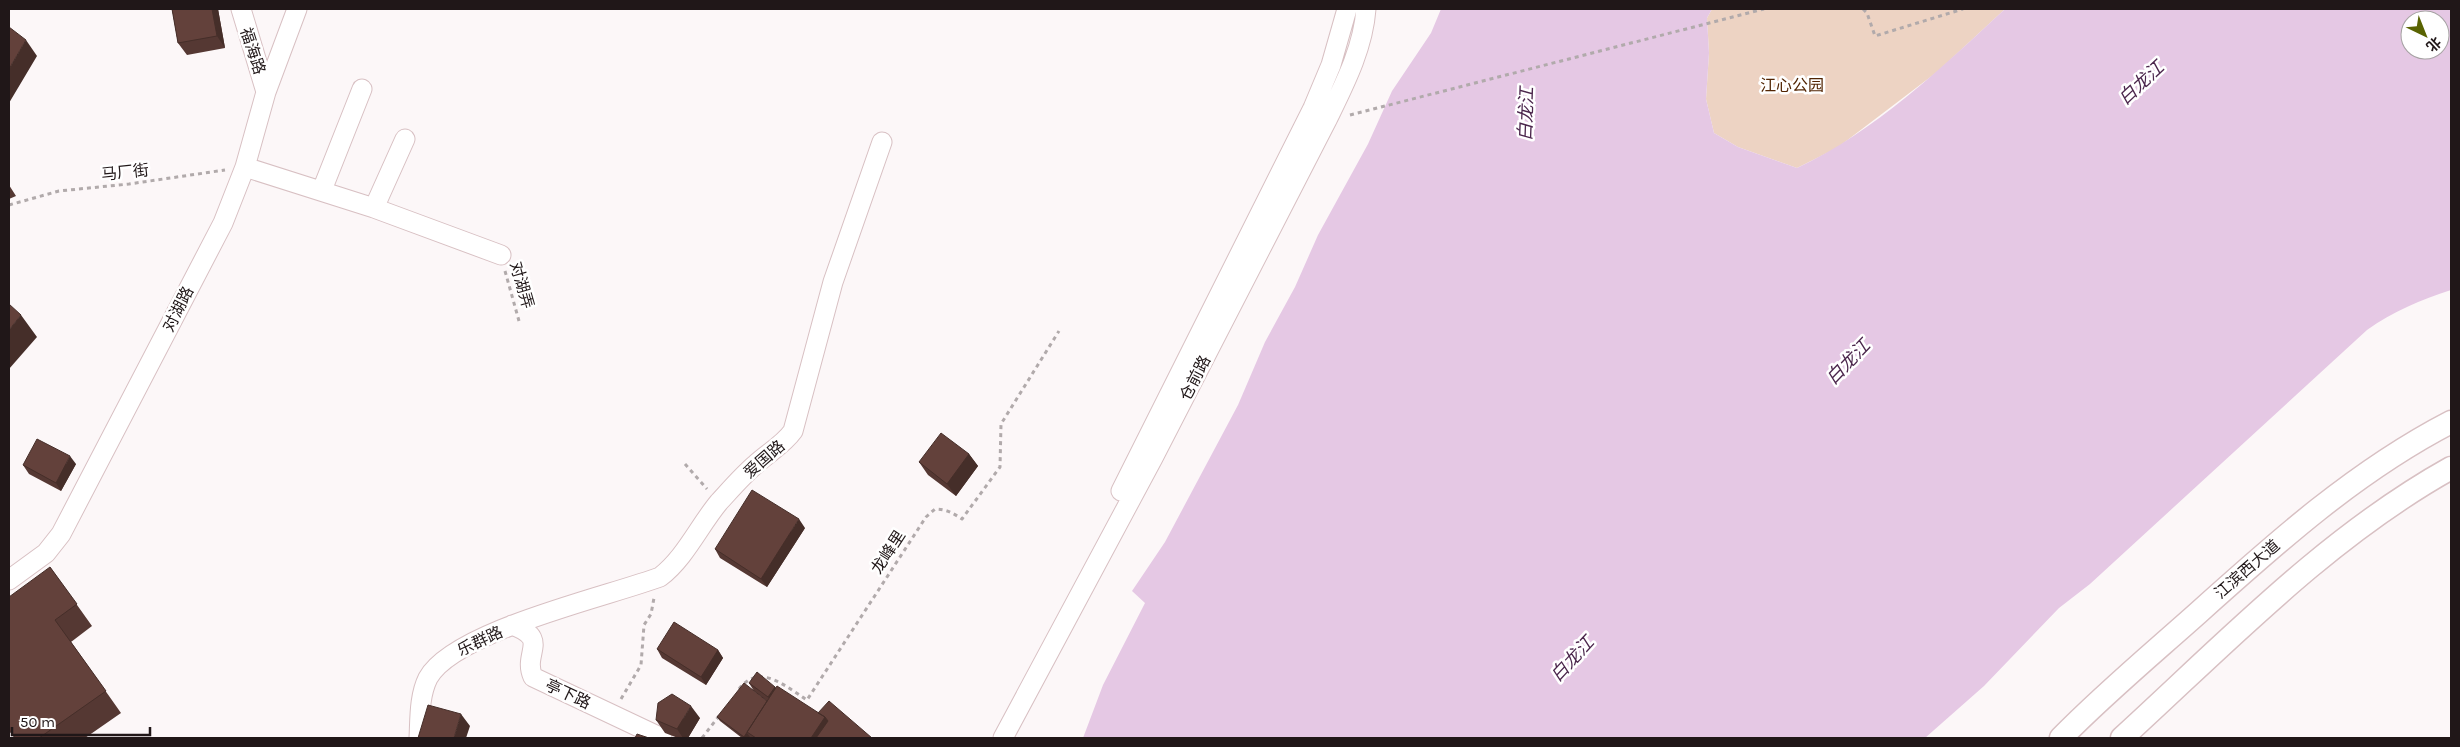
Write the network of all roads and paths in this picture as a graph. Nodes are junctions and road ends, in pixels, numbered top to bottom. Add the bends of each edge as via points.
1 (241, 9) edge
2 (297, 9) edge
3 (1347, 9) edge
4 (1366, 9) edge
5 (1762, 9) edge
6 (1863, 9) edge
7 (1963, 9) edge
8 (362, 88) dead end
9 (266, 92) junction
10 (1327, 120) junction
11 (404, 139) dead end
12 (882, 142) dead end
13 (245, 167) junction
14 (322, 190) junction
15 (9, 205) edge
16 (374, 208) junction
17 (501, 255) joint
18 (519, 321) dead end
19 (1059, 331) dead end
20 (2451, 422) edge
21 (685, 464) dead end
22 (2451, 468) edge
23 (720, 502) junction
24 (654, 579) junction
25 (9, 580) edge
26 (512, 626) junction
27 (738, 692) edge
28 (612, 715) junction
29 (720, 715) edge
30 (419, 738) edge
31 (662, 738) edge
32 (702, 738) edge
33 (989, 738) edge
34 (1003, 738) edge
35 (2061, 738) edge
36 (2122, 738) edge

1 - 9 street, 福海路
2 - 9 street, 对湖路
3 - 33 street, 仓前路 via 1331,65 1313,108 1141,453
4 - 10 street, 仓前路 via 1352,66
5 - 10 path
6 - 7 path via 1875,36
8 - 14 street
9 - 13 street, 对湖路
10 - 34 street, 仓前路 via 1153,458
11 - 16 street
12 - 23 street, 爱国路 via 833,282 793,431 786,442 756,463
13 - 14 street
13 - 15 path, 马厂街 via 60,191
13 - 25 street, 对湖路 via 223,223 61,534 46,553
14 - 16 street
16 - 17 street
17 - 18 path, 对湖弄
19 - 27 path, 龙峰里 via 1001,424 1000,467 962,519 941,509 935,509 926,516 808,700 776,680 760,676 749,679
20 - 35 main road, 江滨西大道 via 2366,474 2312,513
21 - 23 path
22 - 36 main road via 2381,511 2329,552
23 - 24 street, 爱国路 via 672,565
24 - 26 street, 爱国路
24 - 28 path via 654,602 644,625 641,665
26 - 28 street, 亭下路 via 528,632 532,638 530,667 533,677
26 - 30 street, 乐群路 via 465,646 438,666 428,679 423,695
28 - 31 street, 亭下路
29 - 32 path

